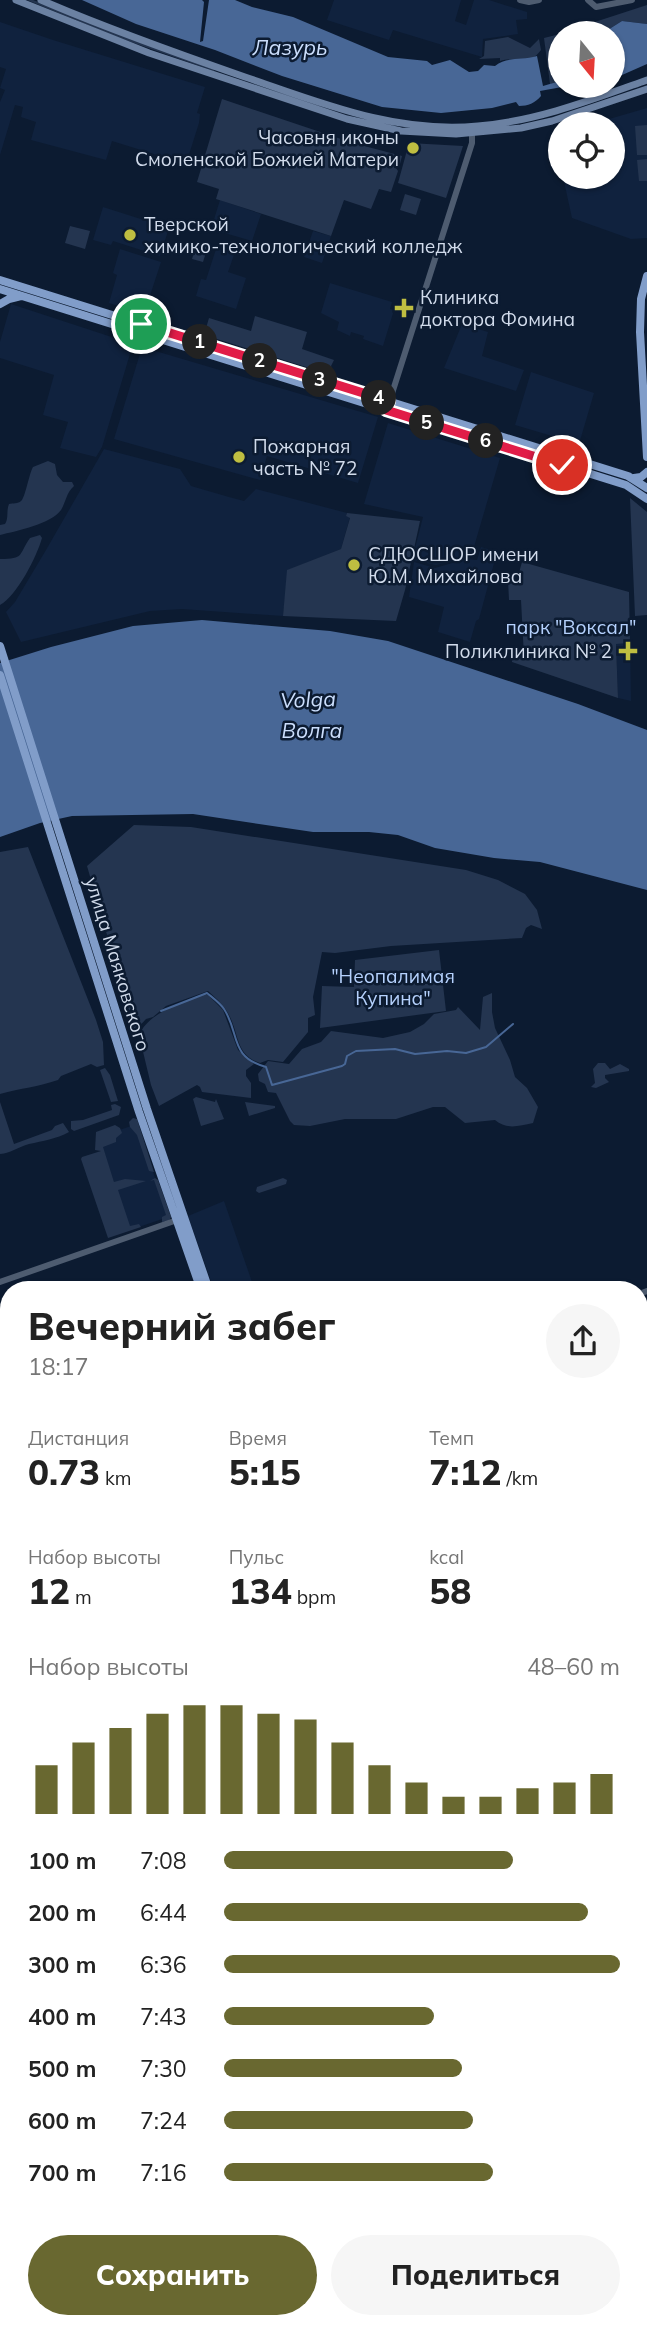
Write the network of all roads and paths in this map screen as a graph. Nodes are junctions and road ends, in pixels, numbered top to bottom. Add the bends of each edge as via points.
1 (16, 0) edge
2 (41, 0) edge
3 (520, 0) edge
4 (538, 0) edge
5 (588, 0) edge
6 (632, 0) edge
7 (647, 80) edge
8 (642, 90) edge
9 (472, 130) junction
10 (647, 276) edge
11 (647, 287) edge
12 (0, 289) edge
13 (25, 292) junction
14 (0, 304) edge
15 (647, 398) edge
16 (388, 406) junction
17 (647, 457) edge
18 (647, 472) edge
19 (634, 478) junction
20 (645, 484) edge
21 (626, 485) junction
22 (647, 499) edge
23 (0, 646) edge
24 (0, 675) edge
25 (72, 882) junction
26 (180, 1218) junction
27 (3, 1281) edge
28 (198, 1281) edge
29 (205, 1281) edge

1 - 9 main road via 149,53 360,122 418,132
2 - 9 main road via 126,36 361,116
3 - 4 street
5 - 6 street via 596,7
7 - 8 main road
8 - 9 main road
9 - 16 street via 472,143
10 - 17 main road via 640,312
11 - 15 main road via 643,322
12 - 13 main road via 12,286
13 - 14 main road
13 - 16 main road
16 - 19 main road
16 - 21 main road
18 - 19 main road
19 - 20 main road
20 - 21 main road
21 - 22 main road
23 - 25 main road, улица Маяковского
24 - 25 main road, улица Маяковского
25 - 26 main road, улица Маяковского
26 - 27 street
26 - 28 main road, улица Маяковского
26 - 29 main road, улица Маяковского

